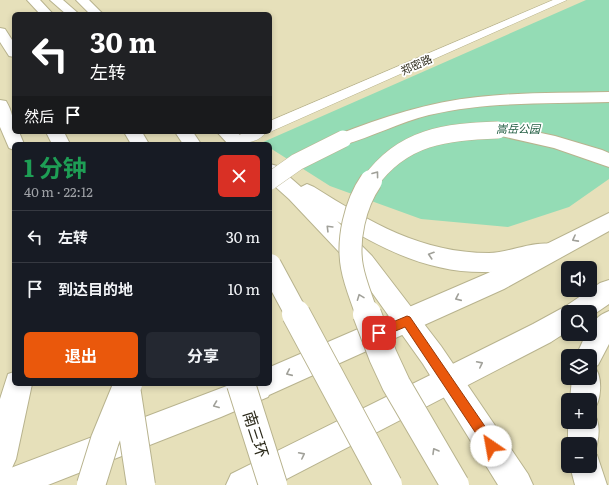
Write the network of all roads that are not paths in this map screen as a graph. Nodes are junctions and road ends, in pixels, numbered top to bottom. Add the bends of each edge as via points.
1 (33, 0) edge
2 (56, 0) edge
3 (82, 0) edge
4 (562, 0) edge
5 (44, 12) edge
6 (71, 12) edge
7 (96, 12) edge
8 (0, 32) edge
9 (12, 50) edge
10 (609, 97) edge
11 (0, 105) edge
12 (272, 126) edge
13 (253, 134) edge
14 (235, 140) edge
15 (14, 142) edge
16 (609, 160) edge
17 (272, 167) edge
18 (272, 173) edge
19 (272, 180) edge
20 (609, 221) edge
21 (552, 251) junction
22 (272, 269) edge
23 (609, 291) edge
24 (587, 305) edge
25 (407, 321) junction
26 (561, 321) edge
27 (609, 323) edge
28 (593, 349) edge
29 (272, 381) edge
30 (448, 381) junction
31 (18, 386) edge
32 (126, 386) edge
33 (127, 386) edge
34 (242, 386) edge
35 (259, 386) edge
36 (0, 459) edge
37 (588, 473) edge
38 (7, 485) edge
39 (91, 485) edge
40 (141, 485) edge
41 (242, 485) edge
42 (273, 485) edge
43 (388, 485) edge
44 (455, 485) edge
45 (517, 485) edge
46 (591, 485) edge

1 - 5 main road
2 - 6 main road
3 - 7 main road
4 - 12 street, 郑密路
8 - 9 main road
10 - 19 main road, bridge via 505,100 420,111 343,139 298,162
11 - 15 main road
13 - 14 street
44 -> 16 main road, bridge via 388,368 357,288 351,258 354,223 363,195 376,172 395,154 421,140 463,131 498,130 539,137 580,148
21 -> 17 main road via 493,263 452,262 396,243 360,226
25 -> 18 main road via 364,263
20 -> 21 main road
21 -> 25 main road via 496,281
22 - 43 main road, bridge
23 - 24 main road
25 -> 29 main road
25 - 30 main road
30 -> 26 main road
27 - 28 main road
41 -> 30 main road
30 - 45 main road
31 - 36 main road
32 - 39 main road, bridge via 104,440
33 - 40 main road, bridge
34 - 42 main road, 南三环, bridge
35 -> 38 main road
37 - 46 main road

